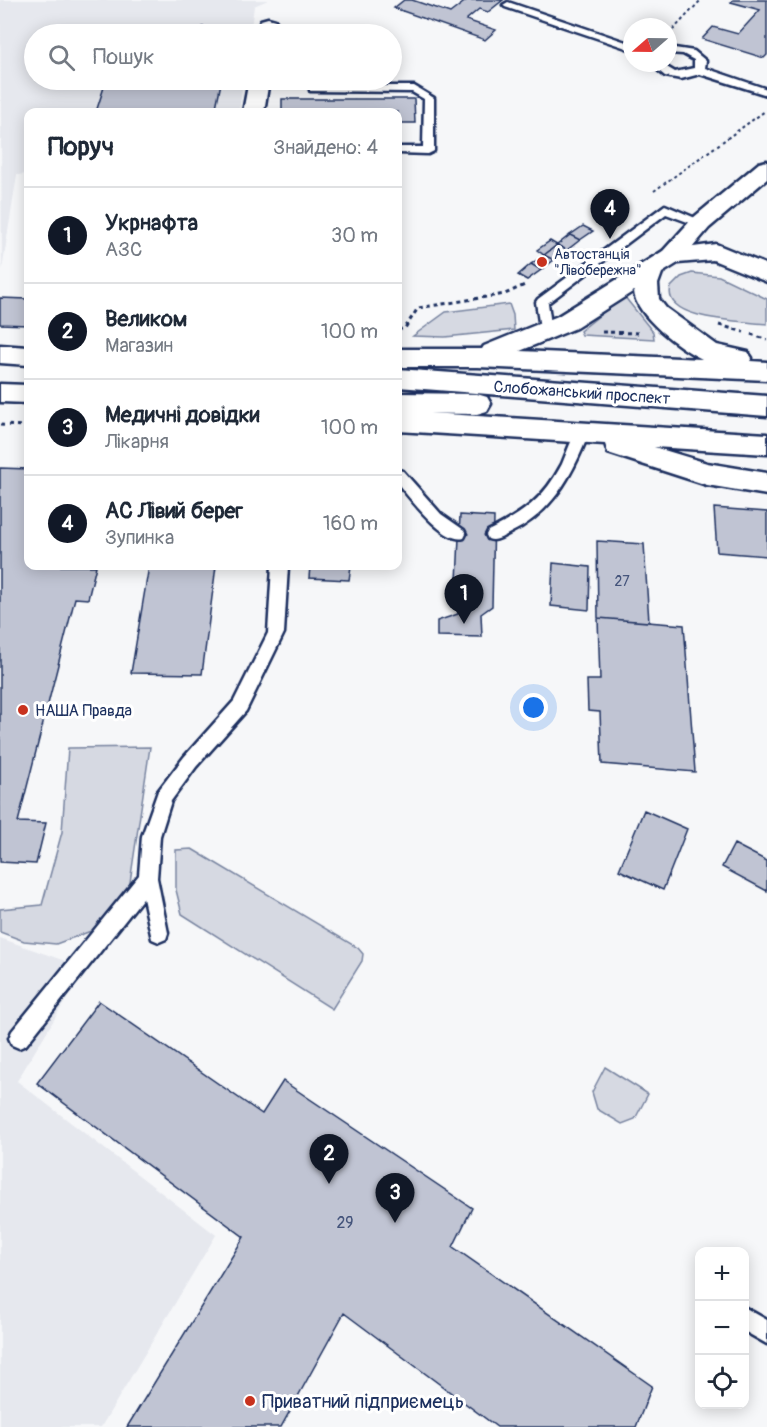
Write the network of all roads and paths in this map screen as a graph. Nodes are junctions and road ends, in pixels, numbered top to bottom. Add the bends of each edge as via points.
1 (508, 5) dead end
2 (623, 44) edge
3 (677, 51) edge
4 (699, 69) junction
5 (667, 72) edge
6 (402, 89) edge
7 (257, 90) edge
8 (767, 92) edge
9 (255, 108) edge
10 (767, 110) edge
11 (402, 150) edge
12 (767, 168) edge
13 (652, 193) dead end
14 (701, 223) junction
15 (737, 260) junction
16 (661, 263) junction
17 (767, 274) edge
18 (534, 279) dead end
19 (402, 329) edge
20 (546, 332) junction
21 (0, 354) edge
22 (24, 356) edge
23 (402, 358) edge
24 (478, 358) junction
25 (767, 364) edge
26 (767, 370) edge
27 (402, 378) edge
28 (0, 393) edge
29 (24, 394) edge
30 (402, 403) edge
31 (767, 407) edge
32 (402, 421) edge
33 (0, 425) edge
34 (24, 426) edge
35 (582, 433) junction
36 (757, 443) edge
37 (402, 480) edge
38 (758, 483) edge
39 (459, 534) dead end
40 (493, 535) dead end
41 (280, 570) edge
42 (148, 878) junction
43 (159, 933) dead end
44 (19, 1038) dead end
45 (749, 1321) edge
46 (767, 1333) edge

1 - 2 lane
3 - 4 lane via 697,57
4 - 5 lane via 687,75
4 - 8 lane
6 - 11 lane via 414,89 429,98 428,151
7 - 9 main road
10 - 13 path
12 - 14 main road
14 - 15 main road via 714,242
14 - 16 main road
14 - 20 lane via 665,209 542,302
15 - 16 main road via 704,251
15 - 17 main road
16 - 20 main road
16 - 25 main road via 646,284 647,299 657,314 709,352
18 - 19 path via 505,294 418,308
20 - 24 main road
21 - 22 main road
23 - 24 main road, Слобожанський проспект
24 - 26 main road, Слобожанський проспект
27 - 31 main road, Слобожанський проспект
28 - 29 main road
30 - 31 main road, Слобожанський проспект
32 - 35 main road
33 - 34 path
35 - 36 main road
35 - 38 main road via 662,461
35 - 40 lane via 574,454 534,512
36 - 38 main road via 736,447 730,461 736,471
37 - 39 lane via 436,518
41 - 42 lane via 276,633 240,706 164,797 152,836
42 - 43 lane
42 - 44 lane
45 - 46 lane

